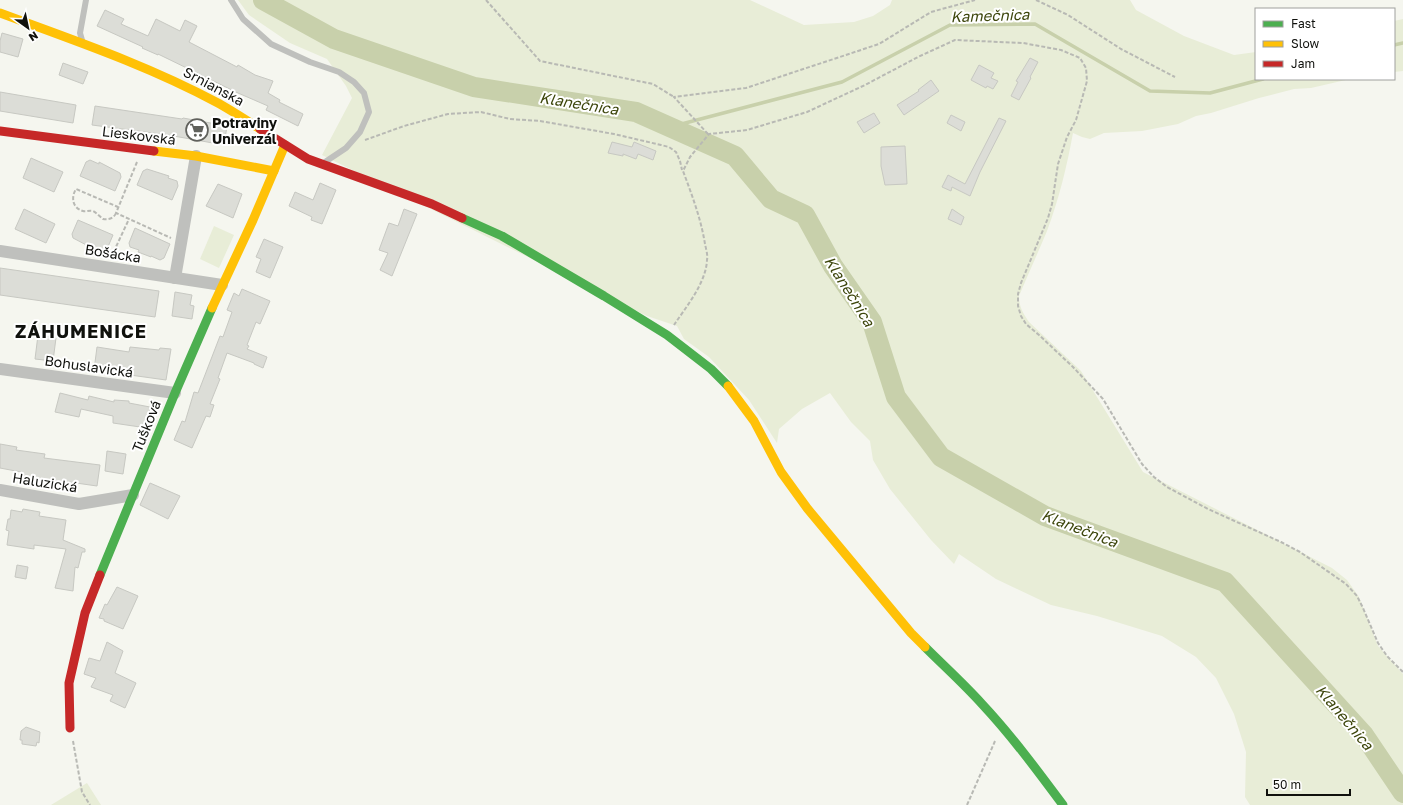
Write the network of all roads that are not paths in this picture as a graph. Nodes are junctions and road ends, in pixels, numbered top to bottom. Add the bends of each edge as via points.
1 (86, 0) edge
2 (230, 0) edge
3 (0, 13) edge
4 (84, 43) junction
5 (0, 131) edge
6 (286, 145) junction
7 (196, 156) junction
8 (322, 164) junction
9 (274, 171) junction
10 (0, 251) edge
11 (176, 278) junction
12 (222, 285) junction
13 (0, 369) edge
14 (175, 392) junction
15 (0, 490) edge
16 (133, 495) junction
17 (70, 728) road end
18 (1063, 805) edge

1 - 4 lane via 80,32
2 - 8 lane via 243,19 271,44 339,72 364,93 368,112 360,132 347,147
3 - 4 street, Srnianska
4 - 6 street, Srnianska via 191,89
5 - 7 street, Lieskovská
6 - 8 street, Srnianska
6 - 9 street, Tušková
7 - 9 street, Lieskovská
7 - 11 street
8 - 18 street, Srnianska via 432,204 502,236 667,335 711,369 751,416 782,472 807,508 911,633 1003,728
9 - 12 street, Tušková
10 - 11 street, Bošácka
11 - 12 street, Bošácka
12 - 14 street, Tušková
13 - 14 street, Bohuslavická
14 - 16 street, Tušková
15 - 16 street, Haluzická via 79,504
16 - 17 street, Tušková via 85,613 69,683

